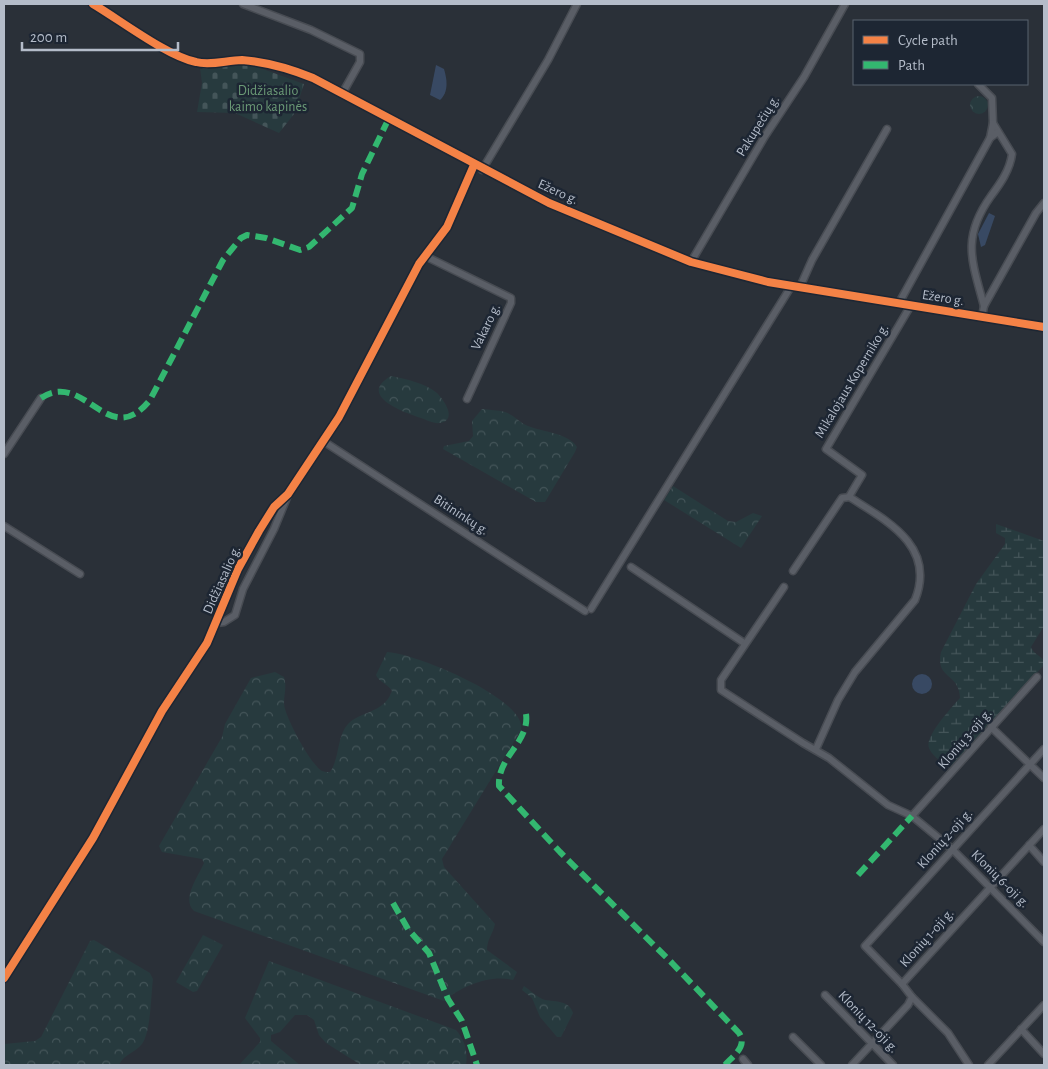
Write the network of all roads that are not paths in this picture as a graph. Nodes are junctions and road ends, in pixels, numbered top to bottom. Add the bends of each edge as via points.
1 (93, 4) edge
2 (243, 4) edge
3 (577, 4) edge
4 (845, 4) edge
5 (979, 85) edge
6 (342, 94) junction
7 (993, 123) junction
8 (887, 129) dead end
9 (998, 132) junction
10 (990, 138) junction
11 (474, 165) junction
12 (482, 170) junction
13 (1044, 202) edge
14 (425, 256) junction
15 (692, 262) junction
16 (792, 285) junction
17 (800, 287) junction
18 (899, 303) junction
19 (911, 305) junction
20 (984, 306) junction
21 (982, 317) junction
22 (1044, 327) edge
23 (41, 398) dead end
24 (467, 399) dead end
25 (323, 441) junction
26 (4, 454) edge
27 (288, 494) junction
28 (850, 497) junction
29 (4, 526) edge
30 (631, 567) dead end
31 (793, 571) dead end
32 (80, 574) dead end
33 (784, 588) dead end
34 (217, 623) junction
35 (744, 643) junction
36 (1037, 677) dead end
37 (991, 728) junction
38 (816, 749) junction
39 (1044, 749) edge
40 (1030, 765) junction
41 (1044, 778) edge
42 (912, 816) junction
43 (1044, 829) edge
44 (1029, 846) junction
45 (952, 849) junction
46 (1044, 862) edge
47 (991, 887) junction
48 (1044, 942) edge
49 (4, 978) edge
50 (902, 984) junction
51 (825, 995) dead end
52 (912, 997) junction
53 (1044, 1005) edge
54 (1021, 1030) junction
55 (793, 1037) dead end
56 (873, 1045) junction
57 (1044, 1054) edge
58 (743, 1060) dead end
59 (748, 1065) edge
60 (821, 1065) edge
61 (852, 1065) edge
62 (893, 1065) edge
63 (969, 1065) edge
64 (988, 1065) edge

1 - 6 street, Ežero g. via 186,59 205,63 243,60 284,68 313,78
2 - 6 street via 311,30 360,54 360,62
3 - 12 street via 548,60
4 - 15 street, Pakupečių g.
5 - 7 street via 993,102
6 - 11 street, Ežero g.
7 - 9 street
7 - 10 street
8 - 17 street via 812,260
9 - 10 street
9 - 20 street via 1011,150 1011,159 982,211 970,246
10 - 18 street
11 - 12 street, Ežero g.
11 - 14 street, Didžiasalio g. via 448,227
12 - 15 street, Ežero g. via 549,203
13 - 20 street
14 - 24 street, Vakaro g. via 512,300
14 - 25 street, Didžiasalio g.
15 - 16 street, Ežero g. via 749,278
16 - 17 street, Ežero g.
16 - 25 street, Bitininkų g. via 588,610
17 - 18 street, Ežero g.
18 - 19 street, Ežero g.
19 - 21 street, Ežero g.
19 - 28 street, Mikalojaus Koperniko g. via 826,449 862,475
20 - 21 street
21 - 22 street, Ežero g.
23 - 26 street
25 - 27 street, Didžiasalio g.
27 - 34 street, Didžiasalio g. via 274,507 259,531 232,582
27 - 34 street via 234,615
28 - 31 street via 842,498
28 - 38 street via 901,534 920,562 921,579 915,600 855,672 838,700
29 - 32 street
30 - 35 street
33 - 35 street
34 - 49 street, Didžiasalio g. via 162,711 93,838
35 - 38 street via 721,680 721,690
36 - 37 street, Klonių 3-oji g.
37 - 40 street
37 - 42 street, Klonių 3-oji g.
38 - 42 street via 888,805
39 - 40 street, Klonių 2-oji g.
40 - 41 street
40 - 45 street, Klonių 2-oji g.
42 - 45 street, Klonių 6-oji g.
43 - 44 street, Klonių 1-oji g.
44 - 46 street
44 - 47 street, Klonių 1-oji g.
45 - 47 street, Klonių 6-oji g.
45 - 50 street, Klonių 2-oji g. via 865,946
47 - 48 street, Klonių 6-oji g.
47 - 50 street, Klonių 1-oji g.
50 - 52 street, Klonių 1-oji g.
51 - 56 street, Klonių 12-oji g.
52 - 56 street
52 - 63 street, Klonių 1-oji g. via 948,1033
53 - 54 street
54 - 57 street
54 - 64 street
55 - 60 street
56 - 61 street
56 - 62 street, Klonių 12-oji g.
58 - 59 street

